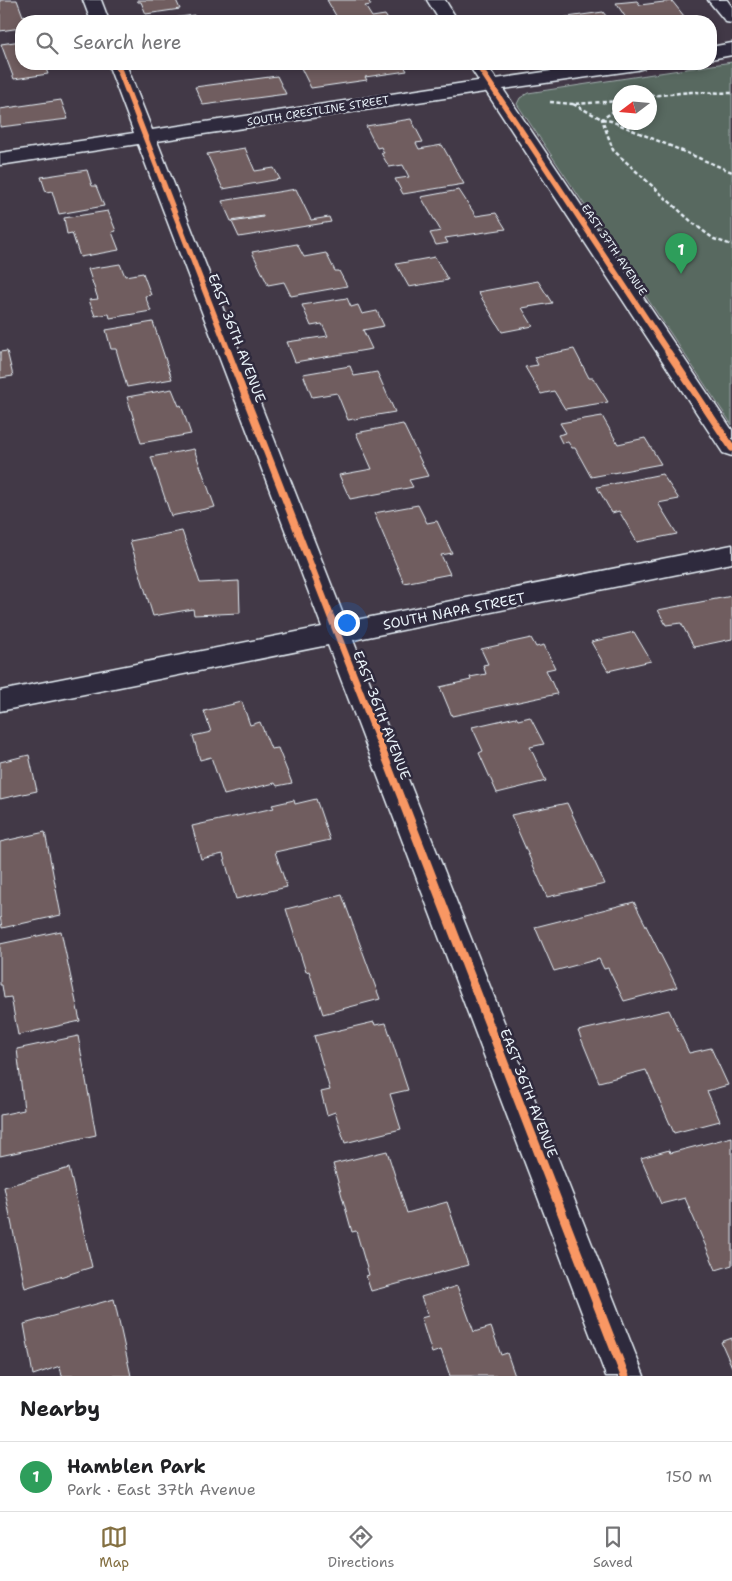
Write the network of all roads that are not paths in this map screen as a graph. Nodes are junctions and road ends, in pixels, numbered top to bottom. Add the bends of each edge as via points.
1 (92, 0) edge
2 (436, 0) edge
3 (717, 0) edge
4 (98, 15) edge
5 (446, 15) edge
6 (732, 18) edge
7 (732, 50) edge
8 (717, 52) edge
9 (119, 70) edge
10 (481, 70) edge
11 (597, 70) edge
12 (491, 86) junction
13 (146, 137) junction
14 (0, 159) edge
15 (732, 448) edge
16 (732, 554) edge
17 (338, 634) junction
18 (0, 701) edge
19 (625, 1376) edge

1 - 4 street
2 - 5 street
3 - 6 street
7 - 8 street
9 - 13 street, EAST 36TH AVENUE
10 - 12 street, EAST 37TH AVENUE
11 - 12 street, SOUTH CRESTLINE STREET
12 - 13 street, SOUTH CRESTLINE STREET
12 - 15 street, EAST 37TH AVENUE
13 - 14 street, SOUTH CRESTLINE STREET
13 - 17 street, EAST 36TH AVENUE
16 - 17 street, SOUTH NAPA STREET
17 - 18 street, SOUTH NAPA STREET
17 - 19 street, EAST 36TH AVENUE

